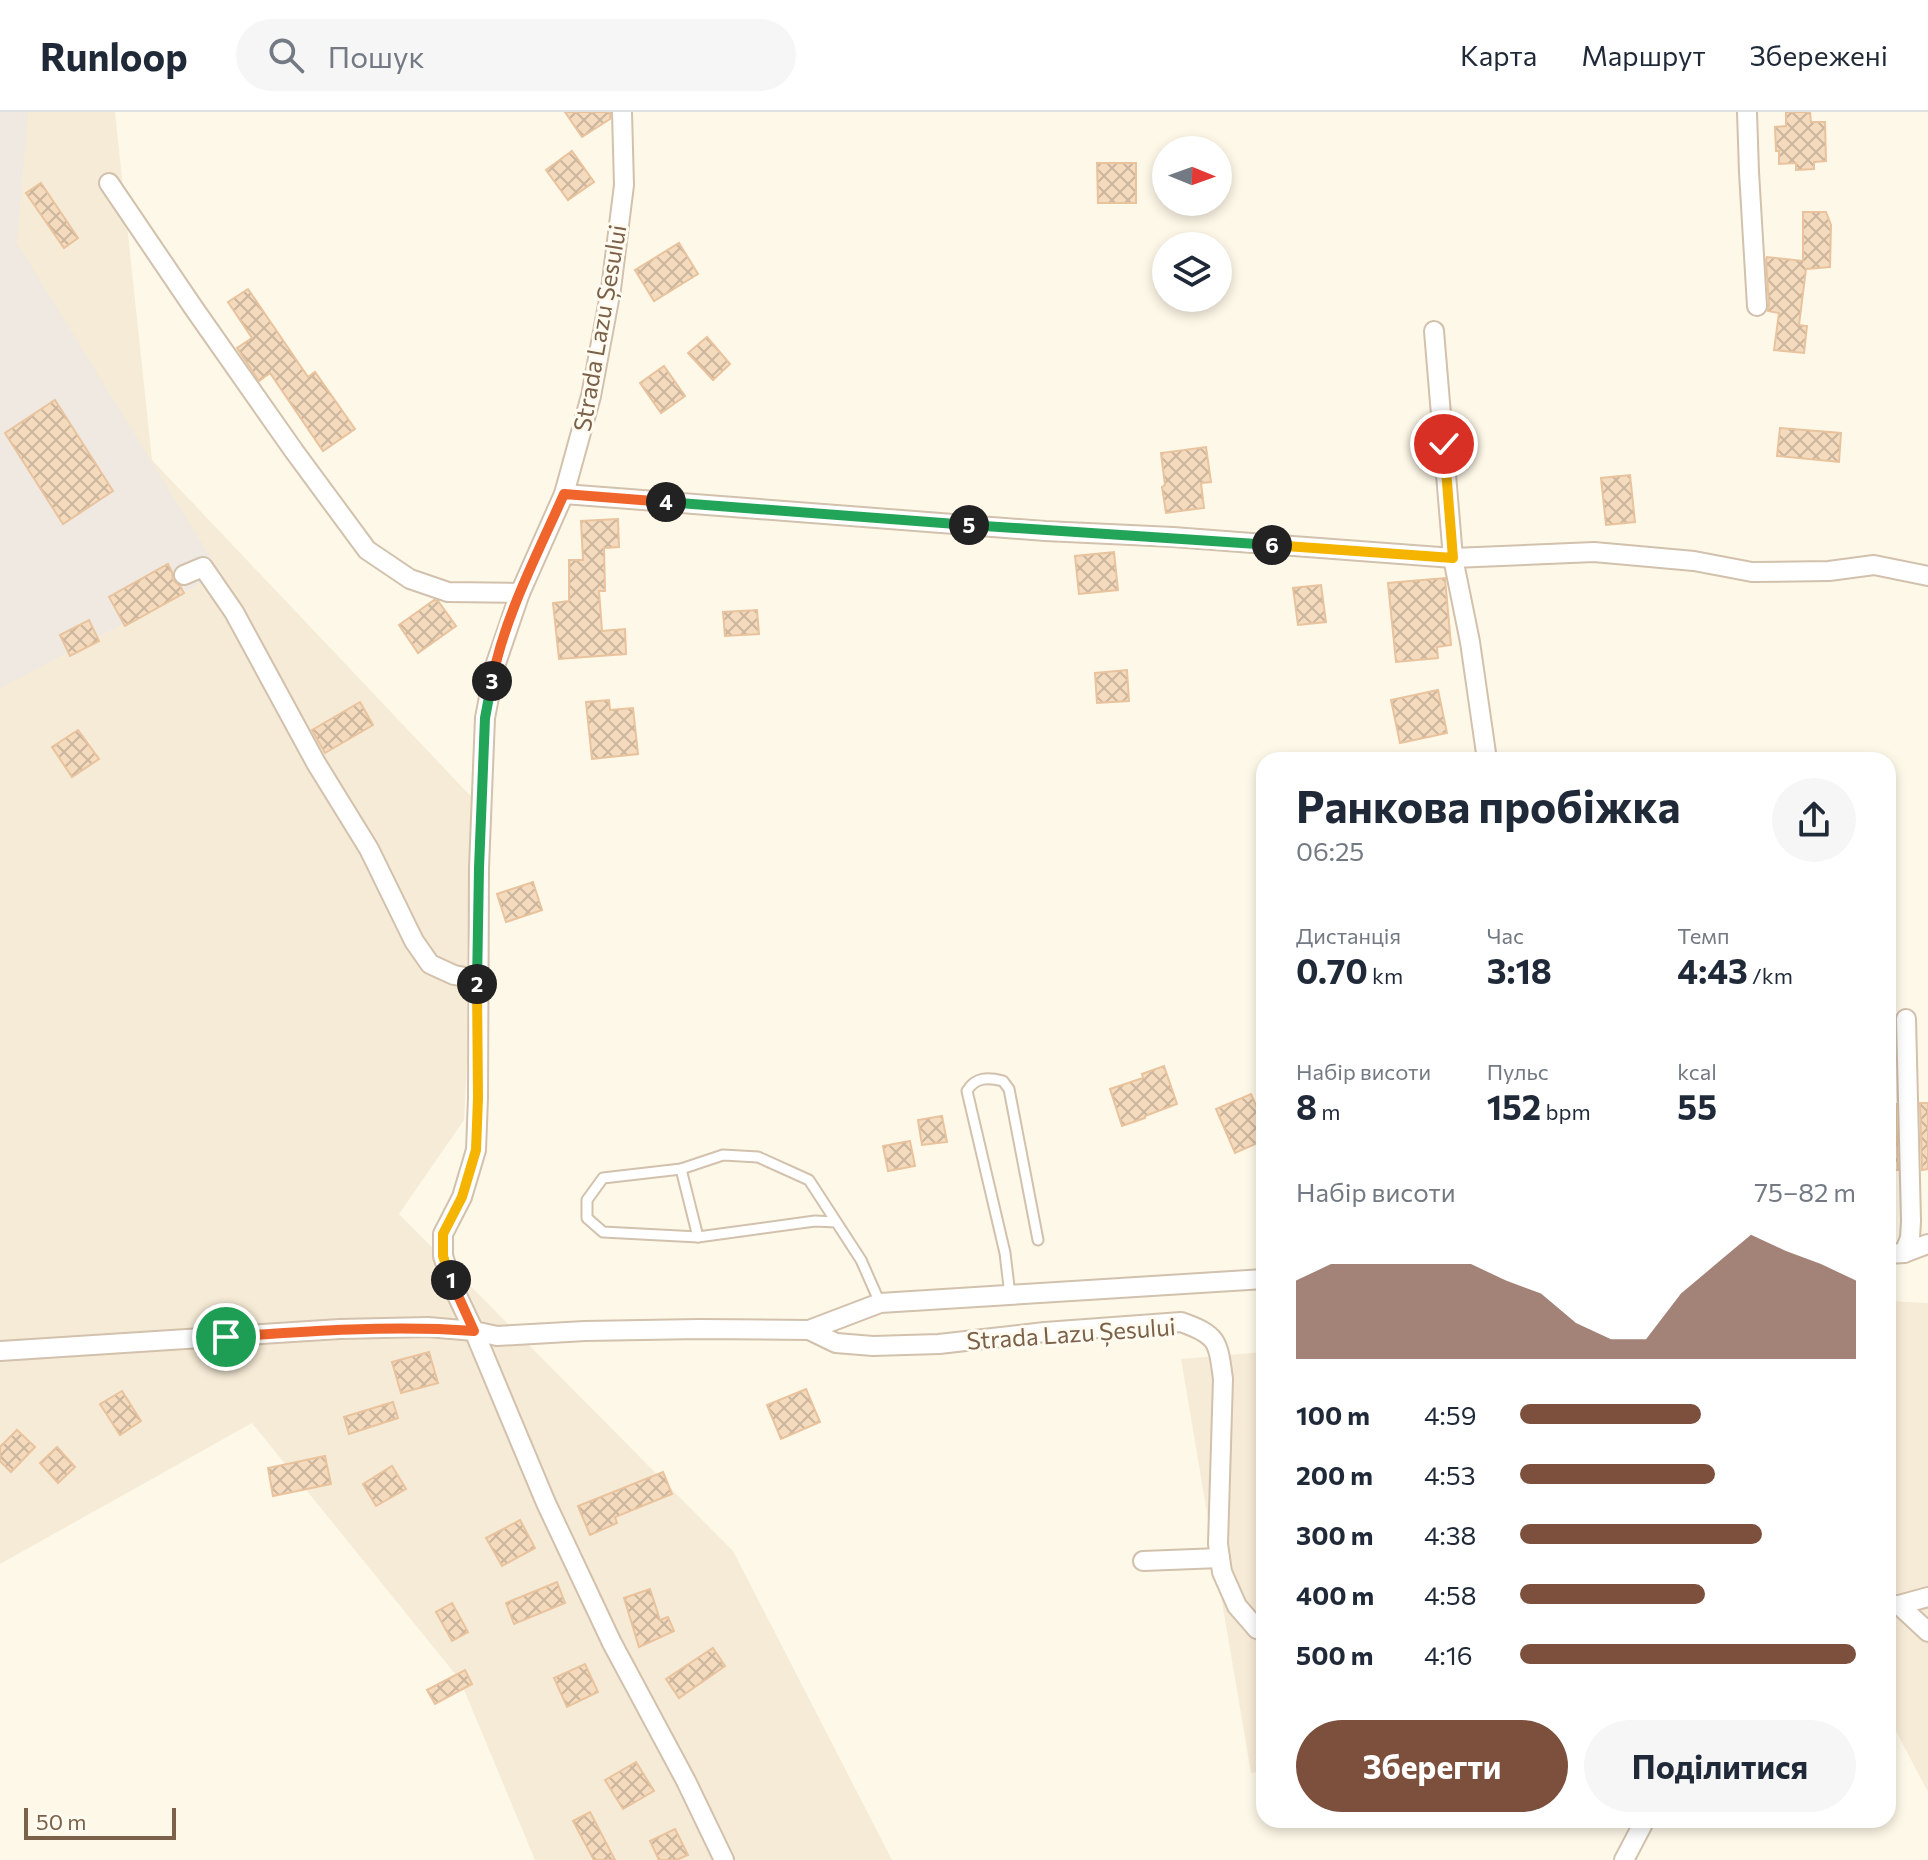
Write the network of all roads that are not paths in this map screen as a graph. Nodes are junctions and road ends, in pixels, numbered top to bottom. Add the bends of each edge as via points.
1 (622, 112) edge
2 (1747, 112) edge
3 (109, 183) dead end
4 (1757, 306) dead end
5 (1434, 331) dead end
6 (564, 494) junction
7 (1453, 558) junction
8 (184, 575) dead end
9 (1928, 576) edge
10 (520, 593) junction
11 (1486, 752) edge
12 (477, 979) junction
13 (1906, 1019) dead end
14 (681, 1169) junction
15 (836, 1222) junction
16 (698, 1237) junction
17 (1038, 1240) dead end
18 (1928, 1244) edge
19 (1896, 1253) edge
20 (1256, 1280) edge
21 (1010, 1295) junction
22 (880, 1303) junction
23 (809, 1330) junction
24 (474, 1331) junction
25 (0, 1351) edge
26 (1220, 1558) junction
27 (1143, 1561) dead end
28 (1928, 1597) edge
29 (1896, 1604) edge
30 (1896, 1607) edge
31 (1256, 1628) edge
32 (1928, 1632) edge
33 (1641, 1828) edge
34 (724, 1860) edge
35 (1624, 1860) edge

1 - 6 street, Strada Lazu Șesului via 624,185 611,289 591,396
2 - 4 street
3 - 10 street via 367,550 410,579 448,592
5 - 7 street
6 - 7 street
6 - 10 street, Strada Lazu Șesului
7 - 9 street via 1594,552 1752,572 1874,565
7 - 11 street
8 - 12 street via 203,567 234,612 422,953 430,964
10 - 12 street, Strada Lazu Șesului via 495,666 485,718
12 - 24 street, Strada Lazu Șesului via 476,1150 462,1197 443,1234 443,1256
13 - 19 street via 1911,1221 1910,1238
14 - 15 lane via 723,1155 758,1157 809,1180
14 - 16 lane
14 - 16 lane via 603,1178 587,1200 587,1218 603,1232
15 - 16 lane
15 - 22 lane
17 - 21 lane via 1009,1089 1003,1081 979,1079 967,1091
18 - 19 street
20 - 21 street, Strada Lazu Șesului
21 - 22 street, Strada Lazu Șesului
22 - 23 street, Strada Lazu Șesului
23 - 24 street, Strada Lazu Șesului via 497,1336
23 - 26 street, Strada Lazu Șesului via 836,1343 873,1346 1181,1322 1199,1329 1215,1340 1223,1379
24 - 25 street, Strada Lazu Șesului via 340,1329
24 - 34 street, Strada Lazu Șesului via 612,1643
26 - 27 street
26 - 31 street, Strada Lazu Șesului via 1237,1606
28 - 29 street
30 - 32 street
33 - 35 street

